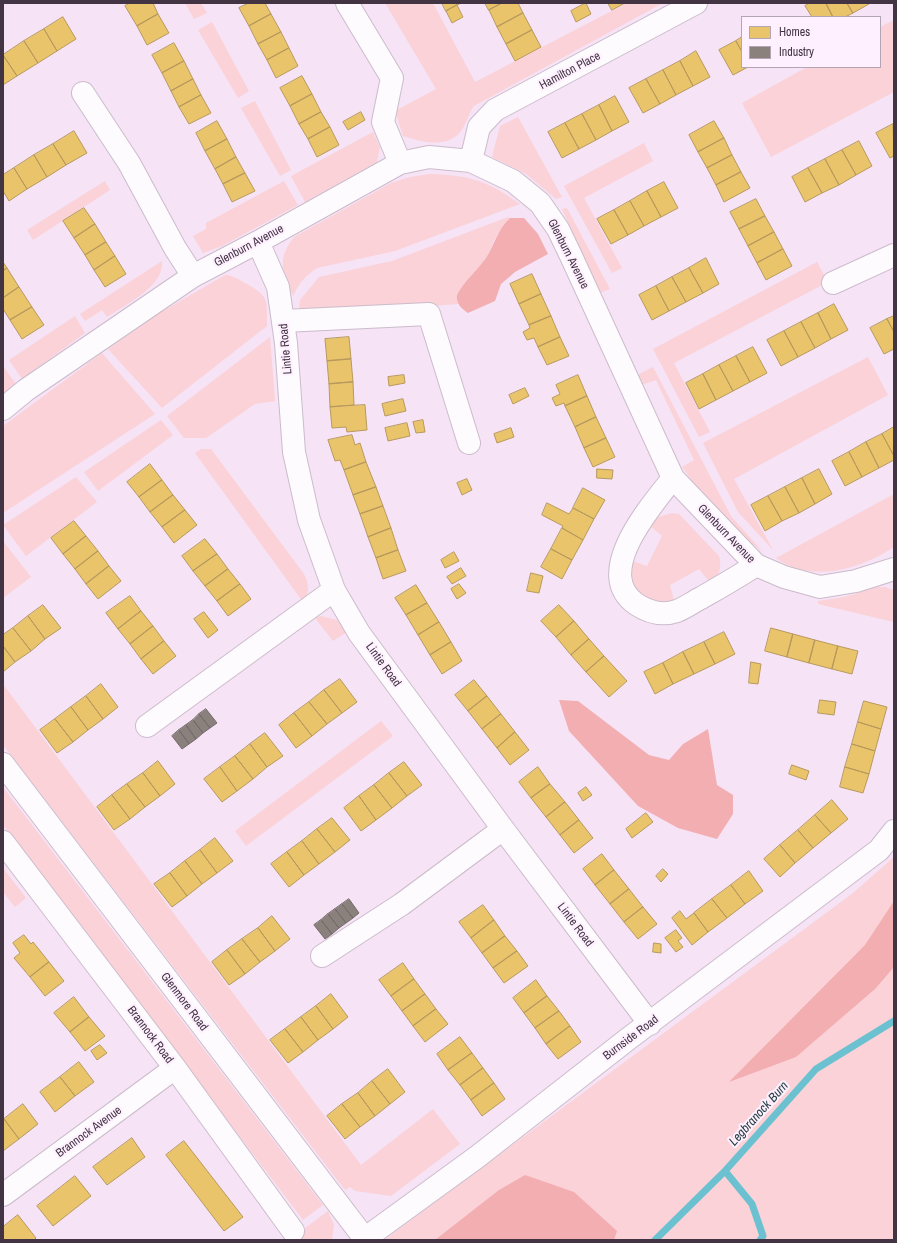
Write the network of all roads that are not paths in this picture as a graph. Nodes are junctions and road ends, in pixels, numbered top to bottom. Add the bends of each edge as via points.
1 (348, 3) edge
2 (696, 3) edge
3 (83, 93) dead end
4 (471, 161) junction
5 (400, 163) junction
6 (258, 242) junction
7 (894, 255) edge
8 (193, 276) junction
9 (833, 283) dead end
10 (283, 321) junction
11 (3, 409) edge
12 (469, 443) dead end
13 (673, 478) junction
14 (756, 565) junction
15 (894, 569) edge
16 (334, 590) junction
17 (148, 726) dead end
18 (3, 764) edge
19 (503, 829) junction
20 (894, 831) edge
21 (3, 842) edge
22 (322, 956) dead end
23 (650, 1024) junction
24 (174, 1068) junction
25 (3, 1195) edge
26 (293, 1230) dead end
27 (364, 1240) edge

1 - 5 street via 392,78 383,122
2 - 4 street, Hamilton Place via 495,110 479,127
3 - 8 street via 129,163
4 - 5 street, Glenburn Avenue via 429,157
4 - 13 street, Glenburn Avenue via 513,181 540,203 558,229
5 - 6 street, Glenburn Avenue
6 - 8 street, Glenburn Avenue
6 - 10 street, Lintie Road via 278,287
7 - 9 street
8 - 11 street, Glenburn Avenue via 26,390
10 - 12 street via 429,314
10 - 16 street, Lintie Road via 294,452 309,520
13 - 14 street, Glenburn Avenue
13 - 14 street via 642,519 621,560 620,575 623,589 633,602 645,610 660,614 676,611
14 - 15 street, Glenburn Avenue via 803,584 820,587 856,581
16 - 17 street
16 - 19 street, Lintie Road via 360,633
18 - 27 street, Glenmore Road
19 - 22 street via 402,904
19 - 23 street, Lintie Road
20 - 23 street, Burnside Road via 879,850
21 - 24 street, Brannock Road
23 - 27 street, Burnside Road via 477,1158
24 - 25 street, Brannock Avenue
24 - 26 street, Brannock Road

